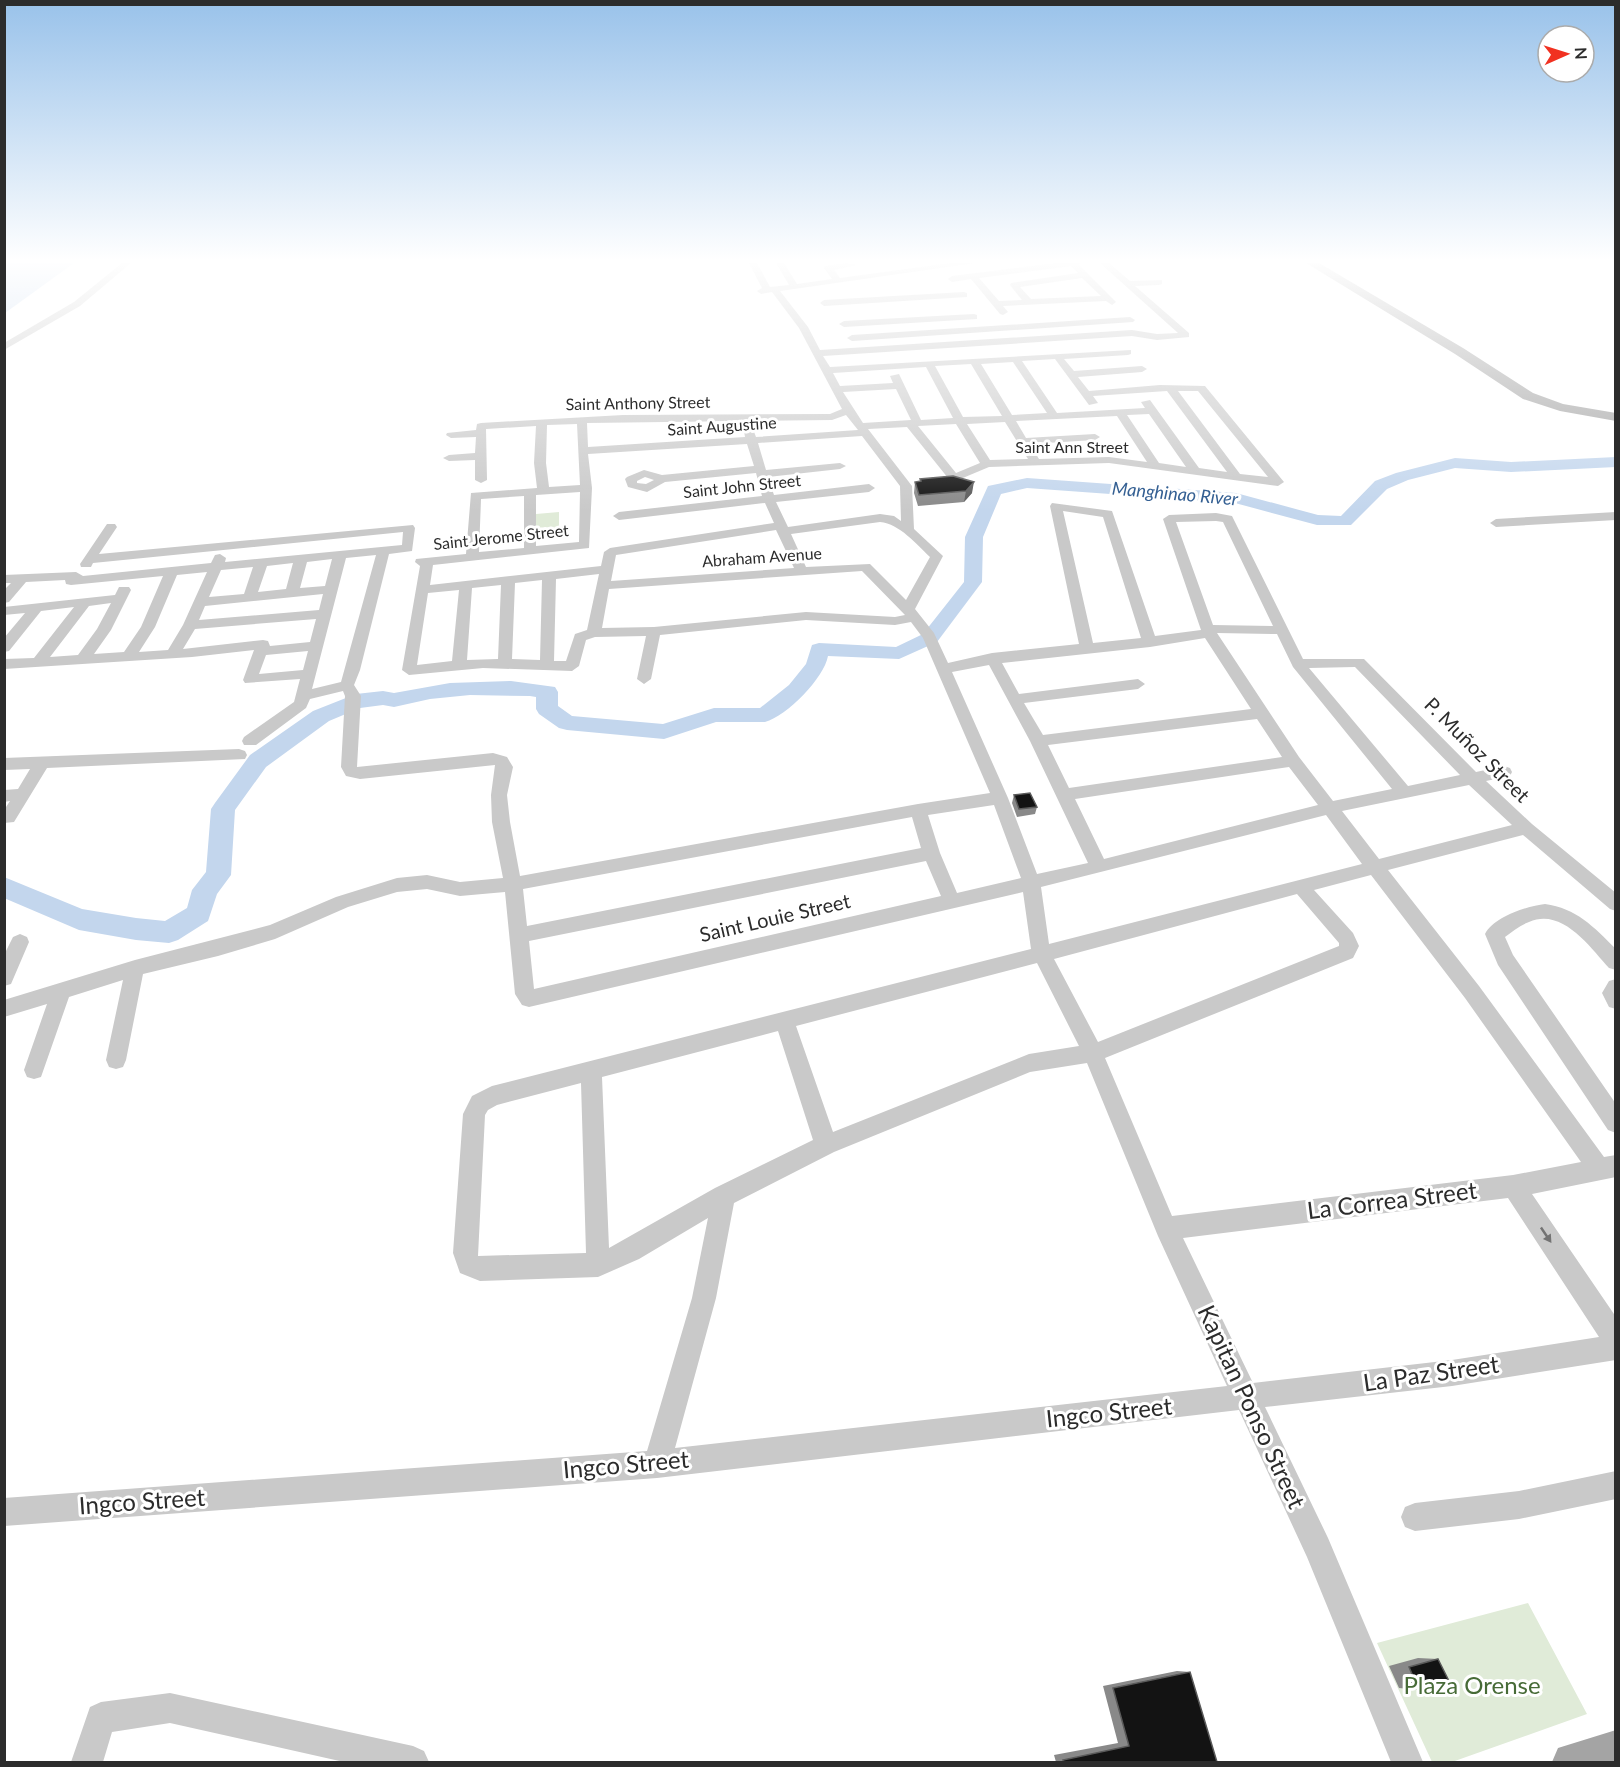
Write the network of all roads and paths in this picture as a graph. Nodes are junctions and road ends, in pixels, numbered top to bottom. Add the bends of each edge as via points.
1 (814, 345) edge
2 (857, 345) edge
3 (929, 345) edge
4 (1123, 345) edge
5 (1450, 345) edge
6 (860, 350) junction
7 (1128, 352) junction
8 (818, 353) junction
9 (1057, 356) junction
10 (1016, 359) junction
11 (975, 361) junction
12 (929, 364) junction
13 (890, 367) junction
14 (1142, 369) junction
15 (826, 370) junction
16 (1071, 375) junction
17 (899, 386) junction
18 (836, 389) junction
19 (1166, 389) junction
20 (1138, 390) junction
21 (1086, 394) junction
22 (848, 410) junction
23 (1153, 411) junction
24 (1101, 414) junction
25 (1121, 414) junction
26 (1083, 415) junction
27 (1054, 416) junction
28 (747, 417) junction
29 (1616, 417) edge
30 (1009, 418) junction
31 (582, 420) junction
32 (959, 420) junction
33 (542, 422) junction
34 (913, 422) junction
35 (862, 429) junction
36 (481, 433) junction
37 (452, 435) dead end
38 (1095, 437) junction
39 (751, 440) junction
40 (1023, 441) junction
41 (582, 451) junction
42 (481, 456) junction
43 (449, 458) dead end
44 (1109, 460) junction
45 (1035, 462) junction
46 (987, 464) junction
47 (1155, 465) junction
48 (840, 466) dead end
49 (760, 472) junction
50 (1196, 472) junction
51 (1237, 477) junction
52 (954, 478) junction
53 (660, 479) junction
54 (481, 480) dead end
55 (917, 485) junction
56 (586, 488) junction
57 (647, 488) junction
58 (869, 488) dead end
59 (536, 491) junction
60 (769, 499) junction
61 (652, 512) junction
62 (619, 516) dead end
63 (1616, 516) edge
64 (1496, 523) dead end
65 (111, 527) dead end
66 (781, 528) junction
67 (908, 530) junction
68 (226, 545) junction
69 (530, 550) junction
70 (383, 551) junction
71 (340, 555) junction
72 (472, 556) junction
73 (90, 559) junction
74 (301, 559) junction
75 (261, 563) junction
76 (217, 566) junction
77 (606, 569) junction
78 (801, 570) junction
79 (172, 571) junction
80 (131, 575) junction
81 (75, 576) junction
82 (549, 576) junction
83 (22, 578) junction
84 (4, 579) edge
85 (508, 580) junction
86 (466, 585) junction
87 (602, 586) junction
88 (331, 589) junction
89 (423, 590) junction
90 (292, 593) junction
91 (120, 598) junction
92 (249, 598) junction
93 (4, 599) edge
94 (85, 602) junction
95 (201, 602) junction
96 (37, 607) junction
97 (4, 611) edge
98 (910, 613) junction
99 (324, 614) junction
100 (190, 625) junction
101 (1282, 630) junction
102 (654, 631) junction
103 (1208, 631) junction
104 (594, 633) junction
105 (1150, 643) junction
106 (316, 646) junction
107 (4, 648) edge
108 (1087, 649) junction
109 (260, 651) junction
110 (172, 653) junction
111 (937, 654) junction
112 (128, 657) junction
113 (992, 658) junction
114 (83, 659) junction
115 (38, 662) junction
116 (505, 663) junction
117 (4, 664) edge
118 (1298, 664) junction
119 (459, 666) junction
120 (548, 666) junction
121 (307, 674) junction
122 (644, 679) dead end
123 (1138, 684) dead end
124 (304, 696) junction
125 (351, 697) junction
126 (1015, 699) junction
127 (1261, 713) junction
128 (249, 741) dead end
129 (1038, 741) junction
130 (239, 755) dead end
131 (1293, 761) junction
132 (4, 764) edge
133 (41, 764) junction
134 (1504, 772) dead end
135 (1472, 778) junction
136 (1404, 792) junction
137 (23, 794) junction
138 (1063, 795) junction
139 (4, 796) edge
140 (1000, 798) junction
141 (1329, 808) junction
142 (918, 810) junction
143 (8, 819) dead end
144 (1526, 828) junction
145 (931, 853) junction
146 (1099, 867) junction
147 (1376, 867) junction
148 (1031, 881) junction
149 (513, 884) junction
150 (1300, 886) junction
151 (951, 899) junction
152 (1616, 904) edge
153 (519, 935) junction
154 (20, 942) dead end
155 (1041, 953) junction
156 (1616, 962) edge
157 (135, 968) junction
158 (4, 978) edge
159 (61, 991) junction
160 (4, 1009) edge
161 (784, 1020) junction
162 (1093, 1053) junction
163 (116, 1060) dead end
164 (34, 1070) dead end
165 (591, 1071) junction
166 (1616, 1123) edge
167 (826, 1145) junction
168 (1607, 1167) edge
169 (1513, 1186) junction
170 (723, 1196) junction
171 (1166, 1228) junction
172 (598, 1265) junction
173 (1616, 1340) edge
174 (1616, 1347) edge
175 (1246, 1398) junction
176 (657, 1464) junction
177 (1616, 1485) edge
178 (4, 1512) edge
179 (1415, 1517) dead end
180 (1616, 1750) edge
181 (87, 1762) edge
182 (413, 1762) edge
183 (1407, 1762) edge
184 (1572, 1762) edge

1 - 8 street
2 - 6 street
3 - 6 street
4 - 7 street
5 - 29 main road via 1528,396 1560,407
6 - 8 street
7 - 9 street
7 - 14 street
8 - 15 street
9 - 10 street
9 - 16 street
10 - 11 street
10 - 27 street
11 - 12 street
11 - 30 street
12 - 13 street
12 - 32 street
13 - 15 street
13 - 17 street
14 - 16 street
14 - 19 street
15 - 18 street
16 - 21 street
17 - 18 street
17 - 34 street
18 - 22 street
19 - 20 street
19 - 51 street
19 - 51 street, Saint Ann Street via 1201,388 1278,482
20 - 21 street
20 - 23 street
21 - 24 street
22 - 28 street, Saint Anthony Street via 832,417
22 - 35 street
23 - 25 street, Saint Augustine
23 - 50 street
24 - 25 street, Saint Augustine
24 - 26 street, Saint Augustine
25 - 47 street
26 - 27 street, Saint Augustine
26 - 38 street
27 - 30 street, Saint Augustine
28 - 31 street, Saint Anthony Street
28 - 39 street
30 - 32 street, Saint Augustine
30 - 40 street
31 - 33 street, Saint Anthony Street
31 - 41 street
32 - 34 street, Saint Augustine
32 - 46 street
33 - 36 street, Saint Anthony Street via 481,426
33 - 59 street
34 - 35 street, Saint Augustine
34 - 52 street
35 - 39 street, Saint Augustine
35 - 55 street
36 - 37 street
36 - 42 street
38 - 40 street
38 - 44 street
39 - 41 street, Saint Augustine
39 - 49 street
40 - 45 street
41 - 56 street
42 - 43 street
42 - 54 street
44 - 45 street, Saint Ann Street
44 - 47 street, Saint Ann Street
45 - 46 street, Saint Ann Street
46 - 52 street, Saint Ann Street
47 - 50 street, Saint Ann Street
48 - 49 street
49 - 53 street
49 - 60 street
50 - 51 street, Saint Ann Street
52 - 55 street, Saint Ann Street via 951,482
53 - 57 street
53 - 57 street via 650,474 631,479 636,487
55 - 67 street
56 - 59 street
56 - 69 street, Saint Jerome Street via 585,545
57 - 61 street
58 - 60 street, Saint John Street
59 - 69 street
59 - 72 street via 475,496
60 - 61 street, Saint John Street
60 - 66 street
61 - 62 street, Saint John Street
63 - 64 street
65 - 73 street
66 - 67 street via 880,518 890,519
66 - 77 street via 610,552
66 - 78 street
67 - 98 street via 938,556
68 - 70 street via 409,528 408,548
68 - 73 street
68 - 76 street
69 - 72 street, Saint Jerome Street
70 - 71 street
70 - 125 street via 353,670
71 - 74 street
71 - 88 street
72 - 89 street, Saint Jerome Street via 424,562
73 - 81 street
74 - 75 street
74 - 90 street
75 - 76 street
75 - 92 street
76 - 79 street
76 - 95 street
77 - 82 street
77 - 87 street
78 - 87 street, Abraham Avenue
78 - 98 street, Abraham Avenue via 865,567
79 - 80 street
79 - 112 street via 148,627
80 - 81 street via 71,581
80 - 91 street
81 - 83 street
82 - 85 street
82 - 120 street
83 - 84 street
83 - 93 street
85 - 86 street
85 - 116 street
86 - 89 street
86 - 119 street
87 - 104 street
88 - 90 street
88 - 99 street
89 - 119 street via 409,670
90 - 92 street
91 - 94 street
91 - 114 street
92 - 95 street
94 - 96 street
94 - 115 street
95 - 100 street
96 - 97 street
96 - 107 street
98 - 102 street via 895,621 806,616
98 - 111 street, Abraham Avenue via 923,624
99 - 100 street
99 - 106 street
100 - 110 street
101 - 103 street
101 - 103 street via 1228,519 1170,519
101 - 118 street
102 - 104 street
102 - 122 street
103 - 105 street
103 - 127 street
104 - 120 street via 580,637 572,666
105 - 108 street
105 - 108 street via 1108,514 1056,506
106 - 109 street
106 - 121 street
108 - 113 street
109 - 110 street via 263,644
109 - 121 street via 250,680
110 - 112 street
111 - 113 street
111 - 140 street, Abraham Avenue
112 - 114 street
113 - 126 street
114 - 115 street
115 - 117 street
116 - 119 street
116 - 120 street
118 - 135 street, P. Muñoz Street via 1359,662
118 - 136 street
121 - 124 street
123 - 126 street
124 - 125 street
124 - 128 street via 301,704
125 - 149 street via 352,772 501,761 505,767 499,795 501,822
126 - 129 street
127 - 129 street
127 - 131 street
129 - 138 street
130 - 133 street
131 - 138 street
131 - 141 street
132 - 133 street
133 - 137 street
134 - 135 street, Saint Louie Street
135 - 136 street, Saint Louie Street
135 - 144 street, P. Muñoz Street
136 - 141 street, Saint Louie Street
137 - 139 street
137 - 143 street
138 - 146 street
140 - 142 street
140 - 148 street, Kapitan Ponso Street
141 - 146 street, Saint Louie Street
141 - 147 street
142 - 145 street
142 - 149 street
144 - 147 street
144 - 152 street, P. Muñoz Street
145 - 151 street
145 - 153 street
146 - 148 street, Saint Louie Street
147 - 150 street
147 - 168 street
148 - 151 street, Saint Louie Street
148 - 155 street, Kapitan Ponso Street
149 - 153 street
149 - 157 street via 460,889 427,882 397,885 342,902 275,931
150 - 155 street
150 - 162 street via 1346,938 1350,946 1346,952
151 - 153 street, Saint Louie Street via 529,999 525,994
154 - 158 street
155 - 161 street
155 - 162 street, Kapitan Ponso Street
156 - 166 street via 1575,920 1557,912 1530,913 1494,934 1505,959
157 - 159 street
157 - 163 street
159 - 160 street
159 - 164 street
161 - 165 street
161 - 167 street
162 - 167 street via 1029,1063
162 - 171 street, Kapitan Ponso Street
165 - 172 street
165 - 172 street via 492,1096 480,1103 474,1114 465,1253 468,1264 480,1269
167 - 170 street
168 - 169 street, La Correa Street
169 - 171 street, La Correa Street
169 -> 173 street
170 - 172 street via 631,1251
170 - 176 street via 697,1329
171 - 175 street, Kapitan Ponso Street
174 - 175 street, La Paz Street via 1452,1373
175 - 176 street, Ingco Street
175 - 183 street, Kapitan Ponso Street via 1318,1548
176 - 178 street, Ingco Street
177 - 179 street via 1519,1505
180 - 184 main road
181 - 182 street via 101,1718 170,1708

